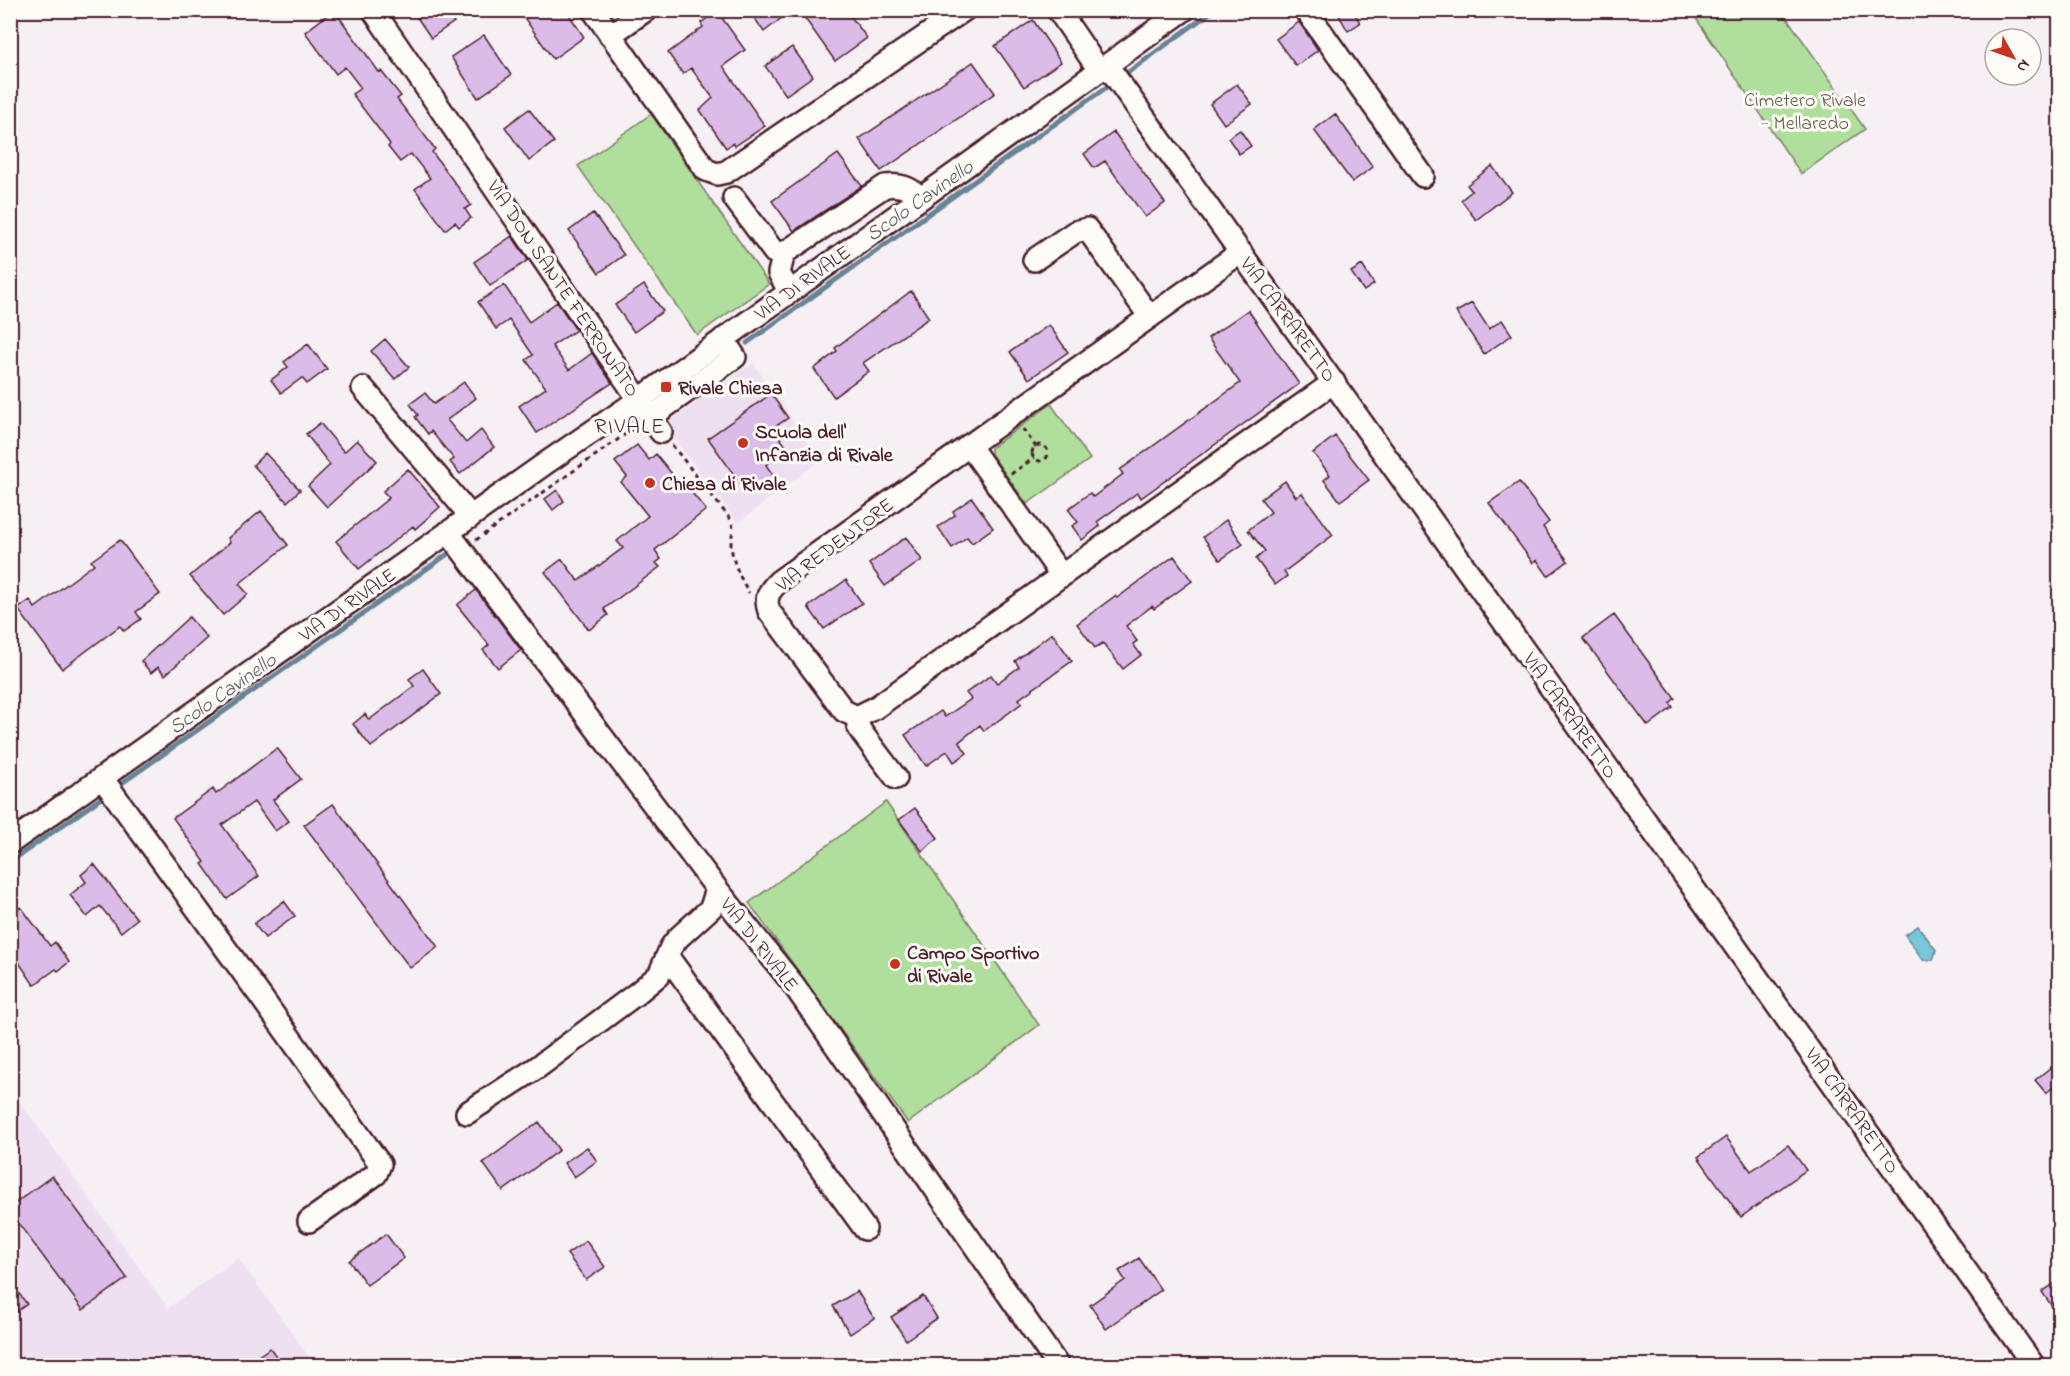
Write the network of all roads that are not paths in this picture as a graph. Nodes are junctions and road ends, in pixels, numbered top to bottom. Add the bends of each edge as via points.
1 (373, 10) edge
2 (593, 10) edge
3 (646, 10) edge
4 (964, 10) edge
5 (1058, 10) edge
6 (1184, 10) edge
7 (1306, 10) edge
8 (610, 35) junction
9 (1103, 67) junction
10 (1423, 176) dead end
11 (734, 198) dead end
12 (920, 198) junction
13 (1241, 252) junction
14 (784, 253) junction
15 (1034, 260) dead end
16 (785, 285) junction
17 (1150, 317) junction
18 (1334, 382) junction
19 (363, 388) dead end
20 (651, 416) junction
21 (969, 445) junction
22 (469, 518) junction
23 (448, 532) junction
24 (1062, 576) junction
25 (857, 717) junction
26 (896, 778) dead end
27 (109, 788) junction
28 (10, 843) edge
29 (717, 889) junction
30 (668, 957) junction
31 (466, 1113) dead end
32 (309, 1221) dead end
33 (865, 1229) dead end
34 (1058, 1365) edge
35 (2034, 1365) edge

1 - 20 street, VIA DON SANTE FERRONATO
2 - 8 street
3 - 8 street
4 - 8 street via 726,172 717,174 706,170
5 - 9 street, VIA CARRARETTO
6 - 9 street, VIA DI RIVALE
7 - 10 street
9 - 12 street, VIA DI RIVALE
9 - 13 street, VIA CARRARETTO
11 - 14 street via 774,252
12 - 14 street via 908,188 885,186
12 - 16 street, VIA DI RIVALE
13 - 17 street, VIA REDENTORE
13 - 18 street, VIA CARRARETTO
14 - 16 street via 779,273
15 - 17 street via 1075,232 1087,229
16 - 20 street, VIA DI RIVALE via 723,339
17 - 21 street, VIA REDENTORE
18 - 24 street
18 - 35 street, VIA CARRARETTO
19 - 22 street
20 - 22 street, VIA DI RIVALE
21 - 24 street
21 - 25 street, VIA REDENTORE via 779,580 767,595 773,617 844,711
22 - 23 street, VIA DI RIVALE
23 - 27 street, VIA DI RIVALE
23 - 29 street, VIA DI RIVALE
24 - 25 street via 876,708
25 - 26 street, VIA REDENTORE via 862,733
27 - 28 street, VIA DI RIVALE
27 - 32 street via 380,1164 376,1174
29 - 30 street via 711,908 678,938
29 - 34 street, VIA DI RIVALE via 793,984
30 - 31 street via 659,975 636,994
30 - 33 street

